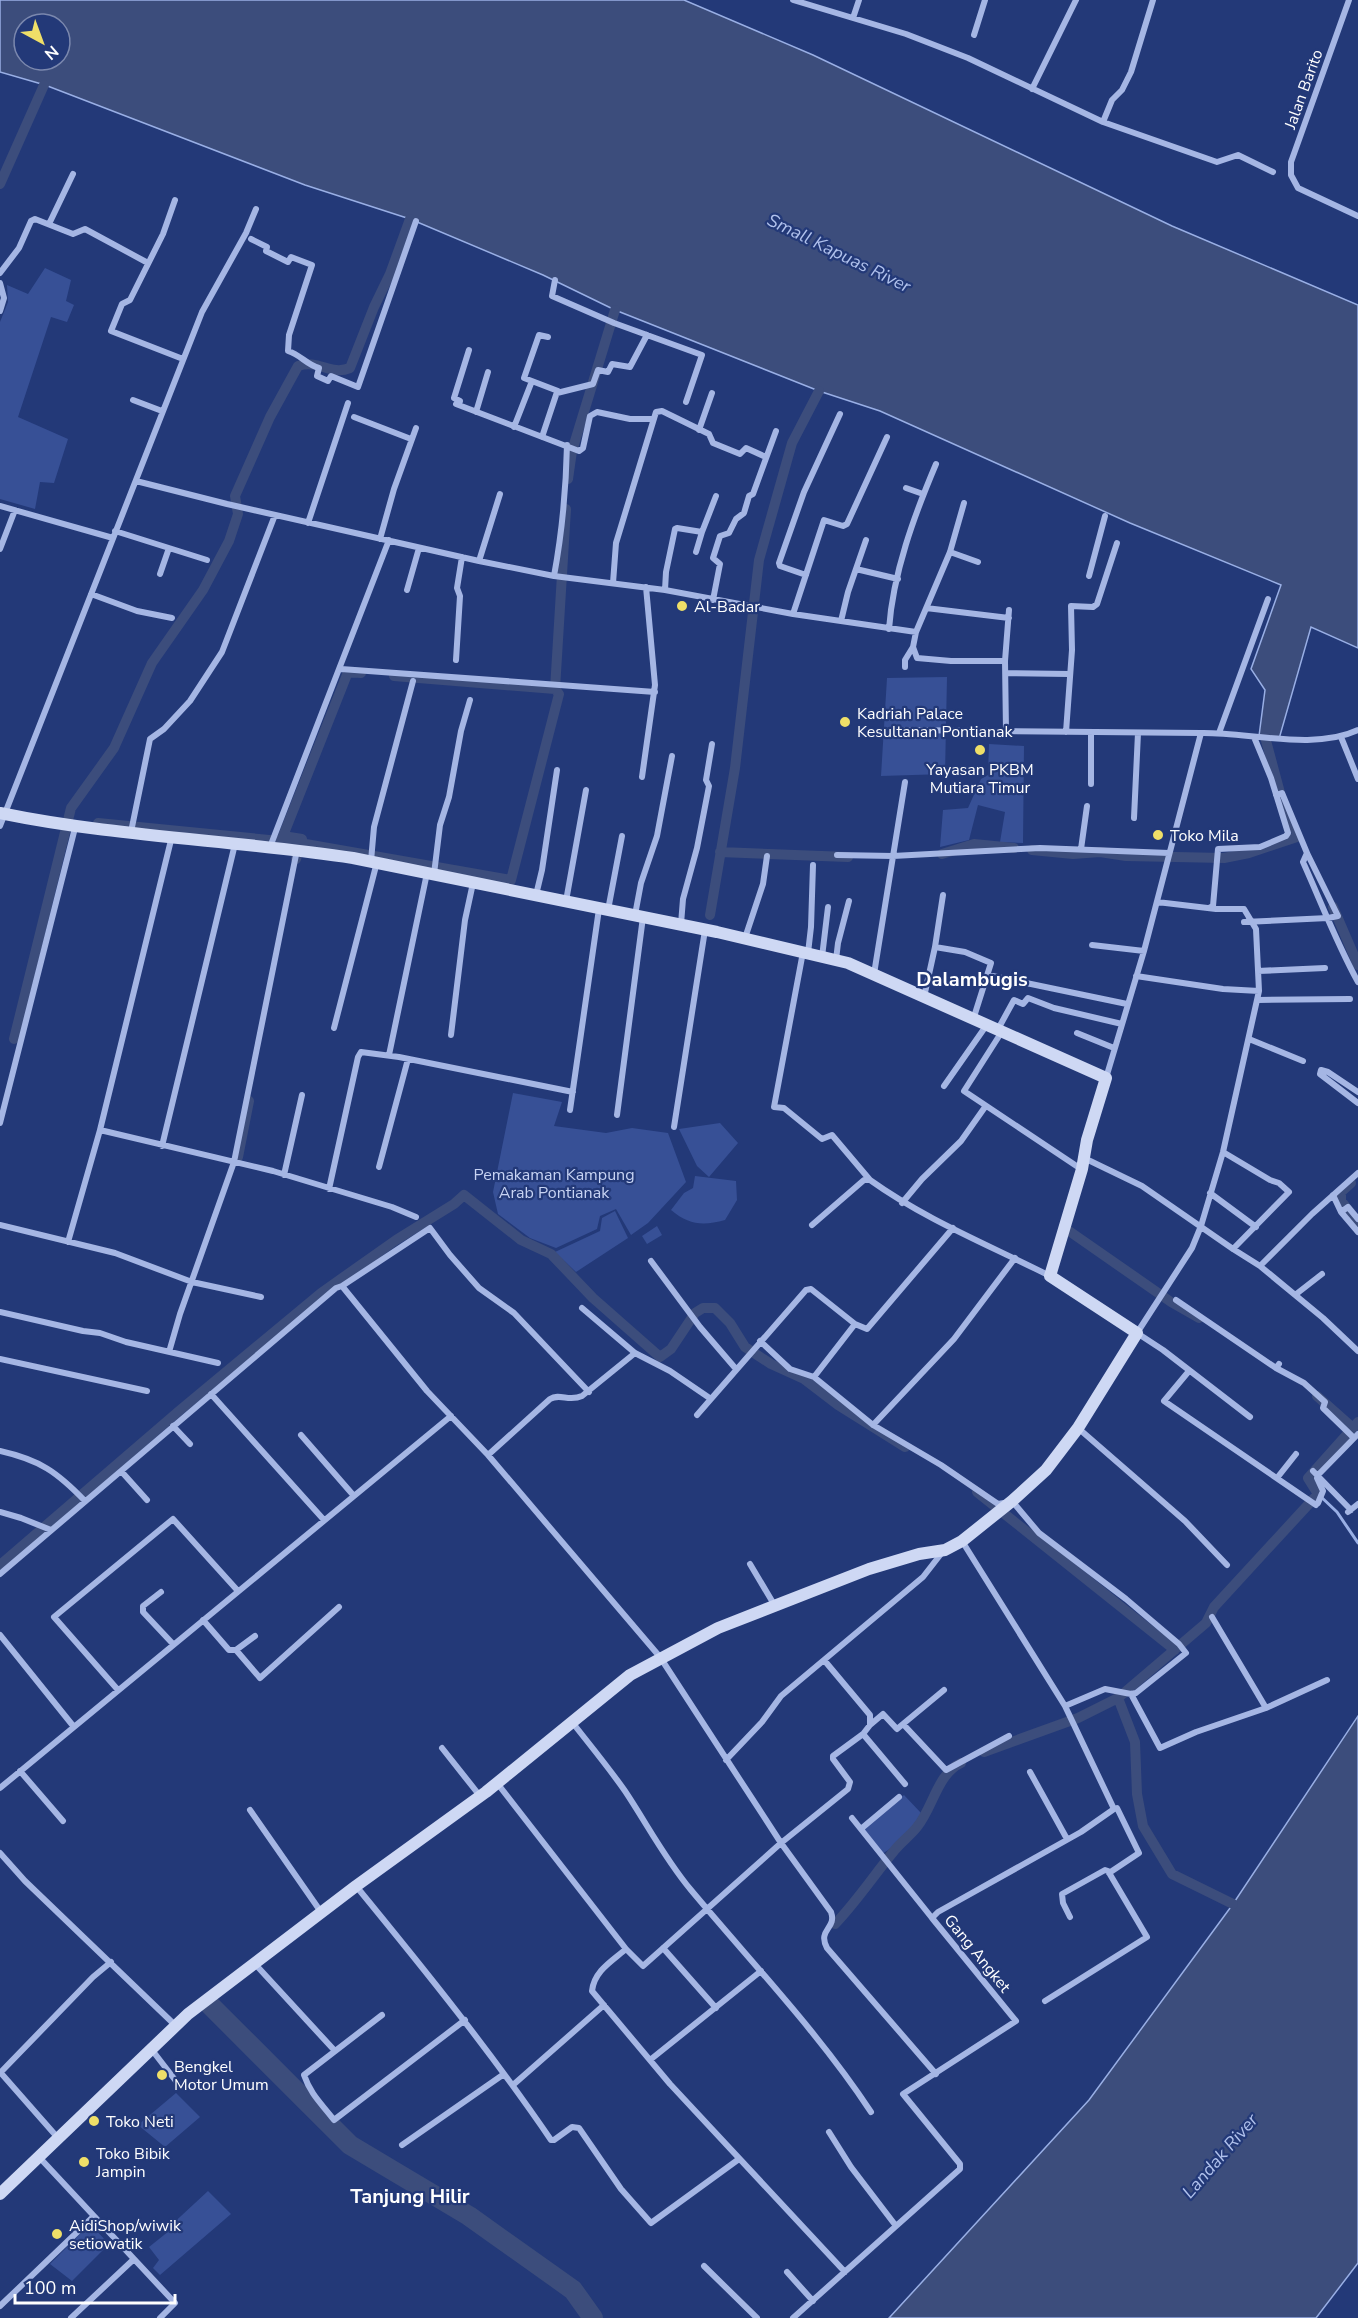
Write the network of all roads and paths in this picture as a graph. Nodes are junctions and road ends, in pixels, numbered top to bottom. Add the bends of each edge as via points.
1 (793, 0) edge
2 (860, 0) edge
3 (985, 0) edge
4 (1076, 0) edge
5 (1154, 0) edge
6 (1349, 0) edge
7 (853, 18) junction
8 (974, 35) dead end
9 (1032, 89) junction
10 (1103, 122) junction
11 (1273, 172) dead end
12 (73, 174) dead end
13 (175, 200) dead end
14 (256, 209) dead end
15 (1358, 216) edge
16 (416, 221) dead end
17 (49, 224) junction
18 (251, 239) dead end
19 (148, 262) junction
20 (0, 273) edge
21 (555, 280) dead end
22 (0, 283) edge
23 (0, 311) edge
24 (647, 335) junction
25 (548, 338) dead end
26 (469, 350) dead end
27 (183, 360) junction
28 (488, 372) dead end
29 (532, 381) junction
30 (558, 390) junction
31 (712, 393) dead end
32 (133, 400) dead end
33 (686, 402) dead end
34 (348, 403) dead end
35 (162, 411) junction
36 (476, 412) junction
37 (840, 414) dead end
38 (354, 417) dead end
39 (653, 419) junction
40 (514, 426) junction
41 (416, 428) dead end
42 (699, 430) junction
43 (776, 432) dead end
44 (542, 437) junction
45 (887, 437) dead end
46 (411, 439) junction
47 (567, 445) junction
48 (766, 457) junction
49 (936, 464) dead end
50 (135, 481) junction
51 (906, 488) dead end
52 (500, 494) dead end
53 (923, 494) junction
54 (716, 496) dead end
55 (964, 503) dead end
56 (0, 506) edge
57 (15, 510) junction
58 (275, 515) junction
59 (1105, 516) dead end
60 (308, 523) junction
61 (702, 532) junction
62 (114, 535) junction
63 (380, 539) junction
64 (389, 540) junction
65 (866, 540) dead end
66 (1117, 543) dead end
67 (169, 548) junction
68 (419, 548) junction
69 (0, 549) edge
70 (696, 552) dead end
71 (950, 552) junction
72 (462, 557) junction
73 (207, 560) dead end
74 (478, 561) junction
75 (978, 562) dead end
76 (856, 569) junction
77 (160, 574) dead end
78 (806, 575) junction
79 (556, 576) junction
80 (1089, 576) dead end
81 (898, 579) junction
82 (614, 583) junction
83 (646, 587) junction
84 (407, 590) dead end
85 (665, 590) junction
86 (91, 594) junction
87 (1268, 598) dead end
88 (713, 600) junction
89 (926, 608) junction
90 (1010, 609) dead end
91 (793, 614) junction
92 (172, 618) dead end
93 (1009, 618) junction
94 (841, 621) junction
95 (889, 629) junction
96 (916, 632) junction
97 (913, 647) junction
98 (456, 660) dead end
99 (1005, 661) junction
100 (905, 667) dead end
101 (341, 669) junction
102 (1006, 673) junction
103 (1069, 674) junction
104 (413, 681) dead end
105 (654, 692) junction
106 (470, 700) dead end
107 (901, 730) dead end
108 (1358, 730) edge
109 (1006, 731) junction
110 (1066, 732) junction
111 (1091, 732) junction
112 (1138, 733) junction
113 (1201, 733) junction
114 (1219, 733) junction
115 (1255, 737) junction
116 (1341, 737) junction
117 (712, 744) dead end
118 (672, 756) dead end
119 (557, 770) dead end
120 (642, 777) dead end
121 (1358, 779) edge
122 (905, 782) dead end
123 (1091, 784) dead end
124 (586, 790) dead end
125 (1276, 795) junction
126 (1087, 806) dead end
127 (2, 813) edge
128 (1134, 819) dead end
129 (72, 824) junction
130 (0, 826) edge
131 (130, 832) junction
132 (172, 836) junction
133 (622, 836) dead end
134 (235, 844) junction
135 (270, 848) junction
136 (1081, 849) junction
137 (301, 850) junction
138 (1169, 853) junction
139 (1307, 853) junction
140 (837, 855) dead end
141 (767, 856) dead end
142 (893, 856) junction
143 (374, 862) junction
144 (813, 865) dead end
145 (430, 873) junction
146 (473, 883) junction
147 (536, 895) junction
148 (943, 895) dead end
149 (566, 901) junction
150 (849, 901) dead end
151 (1158, 902) junction
152 (828, 907) dead end
153 (1209, 908) junction
154 (604, 909) junction
155 (639, 916) junction
156 (1328, 918) junction
157 (1248, 922) junction
158 (681, 925) junction
159 (705, 930) junction
160 (745, 939) junction
161 (1092, 945) dead end
162 (935, 947) junction
163 (1144, 951) junction
164 (805, 953) junction
165 (822, 957) junction
166 (836, 961) junction
167 (1325, 968) dead end
168 (1258, 971) junction
169 (874, 974) junction
170 (988, 975) junction
171 (1136, 976) junction
172 (1358, 982) edge
173 (1259, 991) junction
174 (924, 996) junction
175 (1350, 999) dead end
176 (1258, 1000) junction
177 (1127, 1004) junction
178 (973, 1020) junction
179 (1122, 1024) junction
180 (334, 1028) dead end
181 (995, 1030) junction
182 (1077, 1033) dead end
183 (451, 1035) dead end
184 (1249, 1039) junction
185 (1114, 1048) junction
186 (389, 1055) junction
187 (408, 1059) junction
188 (1303, 1061) dead end
189 (1106, 1078) junction
190 (944, 1086) dead end
191 (573, 1092) junction
192 (1358, 1092) edge
193 (302, 1095) dead end
194 (1358, 1104) edge
195 (985, 1107) junction
196 (570, 1110) dead end
197 (617, 1115) dead end
198 (0, 1123) edge
199 (674, 1127) dead end
200 (99, 1130) junction
201 (162, 1146) junction
202 (1223, 1152) junction
203 (234, 1162) junction
204 (1083, 1164) junction
205 (379, 1167) dead end
206 (1358, 1173) edge
207 (284, 1175) junction
208 (870, 1180) junction
209 (329, 1189) junction
210 (1210, 1193) junction
211 (1333, 1195) junction
212 (902, 1203) junction
213 (1341, 1212) junction
214 (416, 1217) dead end
215 (1358, 1219) edge
216 (0, 1225) edge
217 (812, 1225) dead end
218 (1201, 1227) junction
219 (1256, 1227) junction
220 (953, 1228) junction
221 (1358, 1232) edge
222 (68, 1242) junction
223 (1233, 1250) junction
224 (1014, 1258) junction
225 (651, 1261) dead end
226 (1260, 1266) junction
227 (1322, 1274) dead end
228 (1050, 1276) junction
229 (192, 1282) junction
230 (342, 1286) junction
231 (1296, 1295) junction
232 (261, 1297) dead end
233 (1176, 1300) dead end
234 (582, 1308) dead end
235 (0, 1312) edge
236 (855, 1324) junction
237 (1137, 1333) junction
238 (758, 1344) junction
239 (1358, 1351) edge
240 (169, 1352) junction
241 (635, 1353) junction
242 (0, 1359) edge
243 (218, 1363) dead end
244 (736, 1369) junction
245 (1189, 1371) junction
246 (814, 1377) junction
247 (147, 1391) dead end
248 (589, 1392) junction
249 (211, 1394) junction
250 (711, 1399) junction
251 (697, 1414) dead end
252 (451, 1416) junction
253 (1250, 1418) dead end
254 (873, 1425) junction
255 (173, 1426) junction
256 (1078, 1428) junction
257 (301, 1435) dead end
258 (1356, 1436) edge
259 (190, 1444) dead end
260 (0, 1451) edge
261 (1296, 1454) dead end
262 (488, 1455) junction
263 (121, 1471) junction
264 (1315, 1474) junction
265 (1277, 1478) junction
266 (354, 1496) junction
267 (147, 1500) dead end
268 (84, 1501) junction
269 (1358, 1504) edge
270 (1005, 1507) junction
271 (0, 1512) edge
272 (324, 1520) junction
273 (51, 1530) junction
274 (962, 1541) junction
275 (945, 1550) junction
276 (750, 1564) dead end
277 (1227, 1565) dead end
278 (0, 1574) edge
279 (238, 1591) junction
280 (161, 1592) dead end
281 (339, 1607) dead end
282 (775, 1607) junction
283 (1212, 1617) dead end
284 (203, 1620) junction
285 (0, 1635) edge
286 (255, 1636) dead end
287 (173, 1644) junction
288 (236, 1650) junction
289 (660, 1657) junction
290 (824, 1660) junction
291 (1327, 1680) dead end
292 (118, 1690) junction
293 (944, 1690) dead end
294 (1131, 1694) junction
295 (1065, 1706) junction
296 (1266, 1708) junction
297 (572, 1722) junction
298 (903, 1724) junction
299 (870, 1725) junction
300 (74, 1726) junction
301 (863, 1734) junction
302 (1010, 1736) dead end
303 (442, 1748) dead end
304 (726, 1760) junction
305 (20, 1771) junction
306 (1030, 1772) dead end
307 (497, 1783) junction
308 (905, 1784) dead end
309 (0, 1788) edge
310 (480, 1796) junction
311 (899, 1797) dead end
312 (1114, 1809) junction
313 (250, 1810) dead end
314 (852, 1818) dead end
315 (63, 1821) dead end
316 (862, 1828) junction
317 (1067, 1839) junction
318 (781, 1843) junction
319 (0, 1853) edge
320 (1109, 1873) junction
321 (356, 1886) junction
322 (707, 1908) junction
323 (321, 1912) junction
324 (1070, 1917) dead end
325 (932, 1918) junction
326 (663, 1948) junction
327 (626, 1949) junction
328 (111, 1962) junction
329 (255, 1963) junction
330 (761, 1971) junction
331 (1045, 2001) dead end
332 (604, 2006) junction
333 (716, 2008) junction
334 (382, 2015) dead end
335 (465, 2020) junction
336 (176, 2026) junction
337 (152, 2050) junction
338 (335, 2051) junction
339 (650, 2060) junction
340 (1, 2072) edge
341 (504, 2074) junction
342 (936, 2074) junction
343 (179, 2085) dead end
344 (513, 2085) junction
345 (871, 2112) dead end
346 (829, 2132) dead end
347 (58, 2139) junction
348 (402, 2145) dead end
349 (39, 2157) junction
350 (739, 2159) junction
351 (0, 2194) edge
352 (94, 2216) junction
353 (896, 2226) junction
354 (134, 2259) junction
355 (705, 2266) dead end
356 (787, 2272) dead end
357 (845, 2272) junction
358 (813, 2301) junction
359 (0, 2306) edge
360 (71, 2318) edge
361 (160, 2318) edge
362 (757, 2318) edge
363 (793, 2318) edge

1 - 7 street
2 - 7 street
3 - 8 street
4 - 9 street
5 - 10 street via 1131,72
6 - 15 street, Jalan Barito via 1291,162 1291,175 1298,188
7 - 9 street via 968,58
9 - 10 street
10 - 11 street via 1217,162 1238,155
12 - 17 street
13 - 19 street
14 - 27 street via 205,306
16 - 18 street via 358,387 331,376 328,381 317,376 319,368 288,351 289,335 312,265 291,257 288,262
17 - 19 street via 73,234 85,229
17 - 20 street via 33,219 19,248
19 - 27 street via 130,300 122,304 111,331
21 - 24 street via 552,296
22 - 23 street via 4,298
24 - 30 street via 630,368 612,364 608,372 598,370 593,384
24 - 33 street via 702,355
25 - 29 street via 539,335 524,378
26 - 36 street via 454,398
27 - 35 street
28 - 36 street
29 - 30 street
29 - 40 street
30 - 44 street
31 - 42 street
32 - 35 street
34 - 60 street
35 - 50 street
36 - 40 street
37 - 78 street via 804,492 779,563
38 - 46 street
39 - 42 street via 656,412 662,411
39 - 47 street via 597,412 590,416 585,444 579,451
39 - 82 street via 616,543
40 - 44 street
41 - 46 street
42 - 48 street via 709,434 713,443 740,454 746,448
43 - 48 street
44 - 47 street
45 - 78 street via 847,525 824,520
46 - 63 street
47 - 79 street
48 - 88 street via 744,513 729,533 720,536 713,558 720,564
49 - 53 street
50 - 58 street
50 - 62 street
51 - 53 street
52 - 74 street
53 - 81 street
54 - 61 street
55 - 71 street
56 - 57 street
57 - 62 street
57 - 69 street
58 - 60 street
58 - 131 street via 222,652 190,701 150,739
59 - 80 street
60 - 63 street
61 - 70 street
61 - 85 street via 675,529
62 - 67 street
62 - 86 street
63 - 64 street
64 - 68 street
64 - 101 street
65 - 76 street
66 - 103 street via 1096,604 1071,606
67 - 73 street
67 - 77 street
68 - 72 street
68 - 84 street
71 - 75 street
71 - 89 street
72 - 74 street
72 - 98 street via 457,588 460,596
74 - 79 street
76 - 81 street
76 - 94 street
78 - 91 street
79 - 82 street
81 - 95 street via 891,599
82 - 83 street
83 - 85 street
83 - 105 street
85 - 88 street
86 - 92 street via 137,611
86 - 127 street
87 - 114 street
88 - 91 street
89 - 93 street
89 - 96 street
90 - 93 street
91 - 94 street
93 - 99 street
94 - 95 street
95 - 96 street
96 - 97 street
97 - 99 street via 917,658
97 - 100 street
99 - 102 street
101 - 105 street
101 - 135 street
102 - 103 street
102 - 109 street
103 - 110 street
104 - 143 street via 374,827
105 - 120 street
106 - 145 street
107 - 109 street
108 - 116 street
109 - 110 street
110 - 111 street
111 - 112 street
111 - 123 street
112 - 113 street
112 - 128 street
113 - 114 street
113 - 138 street
114 - 115 street
115 - 116 street
115 - 125 street
116 - 121 street
117 - 158 street via 706,780 709,786 683,899
118 - 155 street via 657,836 641,884
119 - 147 street
122 - 142 street
124 - 149 street
125 - 139 street via 1282,793
125 - 153 street via 1288,833 1260,847 1223,847 1217,851 1214,906
126 - 136 street
127 - 129 street
127 - 130 street
129 - 131 street
129 - 198 street
131 - 132 street
132 - 134 street
132 - 200 street
133 - 154 street
134 - 135 street
134 - 201 street
135 - 137 street
136 - 138 street
136 - 142 street
137 - 143 street
137 - 203 street
138 - 151 street
139 - 156 street via 1303,862
139 - 156 street via 1338,916
140 - 142 street
141 - 160 street via 763,884
142 - 169 street
143 - 145 street
143 - 180 street
144 - 164 street via 811,927
145 - 146 street
145 - 186 street
146 - 147 street
146 - 183 street
147 - 149 street
148 - 162 street
149 - 154 street
150 - 166 street
151 - 153 street
151 - 163 street
152 - 165 street
153 - 157 street via 1244,909
154 - 155 street
154 - 191 street
155 - 158 street
155 - 197 street
156 - 157 street
156 - 172 street
157 - 168 street via 1257,929
158 - 159 street
159 - 160 street
159 - 199 street
160 - 164 street
161 - 163 street
162 - 170 street via 965,952 990,962
162 - 174 street
163 - 171 street
164 - 165 street
164 - 208 street via 774,1107 784,1108 822,1139 832,1135
165 - 166 street
166 - 169 street
167 - 168 street
168 - 173 street
169 - 174 street
170 - 177 street
170 - 178 street
171 - 173 street
171 - 177 street
173 - 176 street
174 - 178 street
175 - 176 street
176 - 184 street
177 - 179 street
178 - 181 street
179 - 181 street via 1028,998 1024,1004 1014,1000
179 - 185 street
181 - 189 street
181 - 190 street
181 - 195 street via 964,1090
182 - 185 street
184 - 188 street
184 - 202 street
185 - 189 street
186 - 187 street
186 - 209 street via 358,1055
187 - 191 street
187 - 205 street
189 - 204 street
191 - 196 street
192 - 194 street via 1328,1072 1320,1072
193 - 207 street
195 - 204 street
195 - 212 street via 961,1141
200 - 201 street
200 - 222 street
201 - 203 street
202 - 210 street
202 - 219 street via 1278,1182 1288,1192
203 - 207 street
203 - 229 street
204 - 218 street via 1142,1186
204 - 228 street
206 - 211 street
207 - 209 street
208 - 212 street
208 - 217 street via 864,1180
209 - 214 street
210 - 218 street
210 - 219 street
211 - 213 street
211 - 226 street
212 - 220 street
213 - 215 street via 1348,1207
213 - 221 street
216 - 222 street
218 - 223 street
218 - 237 street via 1192,1248
219 - 223 street
220 - 224 street
220 - 236 street via 869,1328
222 - 229 street via 115,1253
223 - 226 street
224 - 228 street
224 - 254 street via 954,1339
225 - 244 street
226 - 231 street
227 - 231 street
228 - 237 street
229 - 232 street
229 - 240 street
230 - 248 street via 430,1228 479,1288 514,1313
230 - 249 street
230 - 252 street
231 - 239 street
233 - 258 street via 1304,1383 1325,1402 1323,1408
234 - 241 street
235 - 240 street
236 - 238 street via 808,1288
236 - 246 street
237 - 245 street
237 - 256 street
238 - 244 street
238 - 246 street via 790,1369
240 - 243 street
241 - 248 street
241 - 250 street
242 - 247 street
244 - 250 street
245 - 253 street
245 - 265 street via 1164,1401
246 - 254 street
248 - 262 street via 572,1400 553,1397
249 - 255 street
249 - 272 street
250 - 251 street
252 - 262 street
252 - 266 street
254 - 270 street
255 - 259 street
255 - 263 street
256 - 270 street via 1046,1470
256 - 277 street via 1185,1521
257 - 266 street
258 - 264 street
260 - 268 street via 24,1456 46,1467
261 - 265 street
262 - 289 street
263 - 267 street
263 - 268 street
264 - 265 street via 1323,1491 1317,1504
264 - 269 street via 1350,1511
266 - 272 street
268 - 273 street
270 - 274 street
270 - 294 street via 1126,1599 1186,1653
271 - 273 street
272 - 279 street
273 - 278 street
274 - 275 street
274 - 295 street
275 - 282 street via 869,1569
275 - 290 street via 889,1608
276 - 282 street
279 - 284 street
279 - 292 street via 173,1519 54,1617
280 - 287 street via 143,1606 143,1612
281 - 288 street via 260,1678
282 - 289 street via 718,1628
283 - 296 street
284 - 287 street
284 - 288 street via 229,1650
285 - 300 street
286 - 288 street
287 - 292 street
289 - 297 street via 630,1675
289 - 304 street
290 - 299 street via 870,1715
290 - 304 street via 781,1696
291 - 296 street
292 - 300 street
293 - 298 street
294 - 295 street via 1105,1689
294 - 296 street via 1160,1748
295 - 312 street
297 - 307 street
297 - 322 street
298 - 299 street via 897,1729 883,1714
298 - 302 street via 946,1770
299 - 301 street
300 - 305 street
301 - 308 street
301 - 318 street via 833,1758 850,1782 848,1788
303 - 310 street
304 - 318 street
305 - 309 street
305 - 315 street
306 - 317 street
307 - 310 street
307 - 327 street
310 - 321 street
311 - 316 street
312 - 317 street, Gang Angket
312 - 320 street via 1117,1808 1139,1853
313 - 323 street
314 - 316 street
316 - 325 street
317 - 325 street, Gang Angket
318 - 322 street
318 - 342 street via 831,1912 832,1923 823,1934 827,1948
319 - 328 street
320 - 324 street via 1105,1870 1062,1894
320 - 331 street via 1147,1937
321 - 323 street
321 - 335 street
322 - 326 street
322 - 330 street
323 - 329 street
325 - 342 street, Gang Angket via 1016,2021
326 - 327 street via 644,1966
326 - 333 street
327 - 332 street via 593,1982 592,1991
328 - 336 street
328 - 340 street
329 - 336 street
329 - 338 street
330 - 333 street
330 - 345 street
332 - 339 street
332 - 344 street
333 - 339 street
334 - 338 street
335 - 338 street via 334,2120 310,2092 304,2074
335 - 341 street
336 - 337 street
337 - 343 street
337 - 347 street
339 - 350 street
340 - 347 street
341 - 344 street
341 - 348 street
342 - 353 street, Gang Angket via 903,2094 960,2164 960,2169
344 - 350 street via 551,2140 572,2127 579,2128 621,2189 651,2223
346 - 353 street
347 - 349 street
349 - 351 street
349 - 352 street
350 - 357 street
352 - 354 street
352 - 359 street
353 - 357 street, Gang Angket
354 - 360 street
354 - 361 street via 175,2303
355 - 362 street
356 - 358 street
357 - 358 street, Gang Angket
358 - 363 street, Gang Angket

